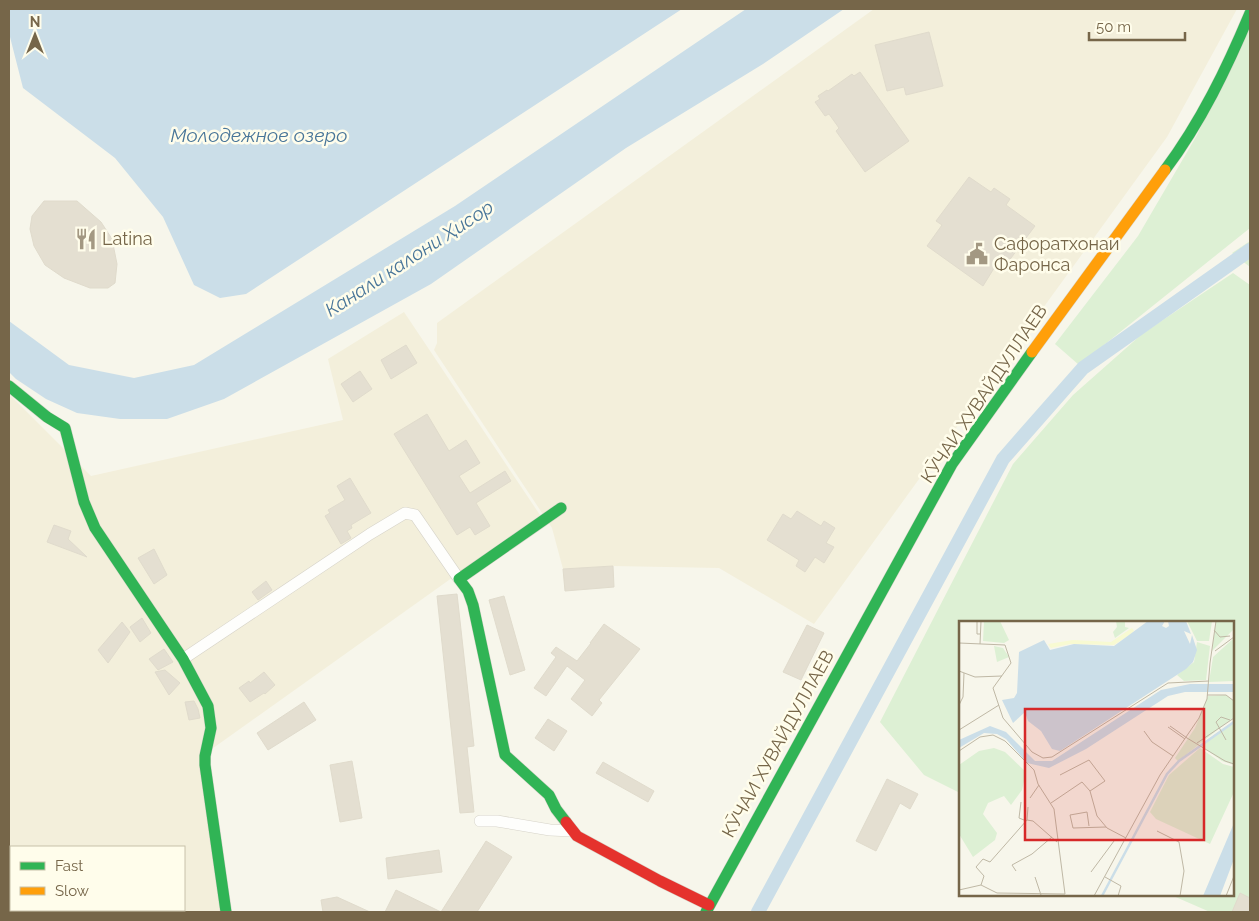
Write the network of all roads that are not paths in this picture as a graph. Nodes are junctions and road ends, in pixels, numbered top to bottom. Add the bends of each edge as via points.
1 (1250, 13) edge
2 (9, 386) edge
3 (561, 508) dead end
4 (459, 579) junction
5 (182, 659) junction
6 (480, 821) dead end
7 (572, 831) junction
8 (707, 909) edge
9 (226, 912) edge

1 - 8 street, КӮЧАИ ХУВАЙДУЛЛАЕВ via 1227,67 1186,142 952,464
2 - 5 street via 65,428 88,514 95,528
3 - 4 street
4 - 5 street via 416,515 401,514
4 - 7 street via 473,605 505,754 549,795
5 - 9 street via 208,706 211,720 205,765
6 - 7 street
7 - 8 street

